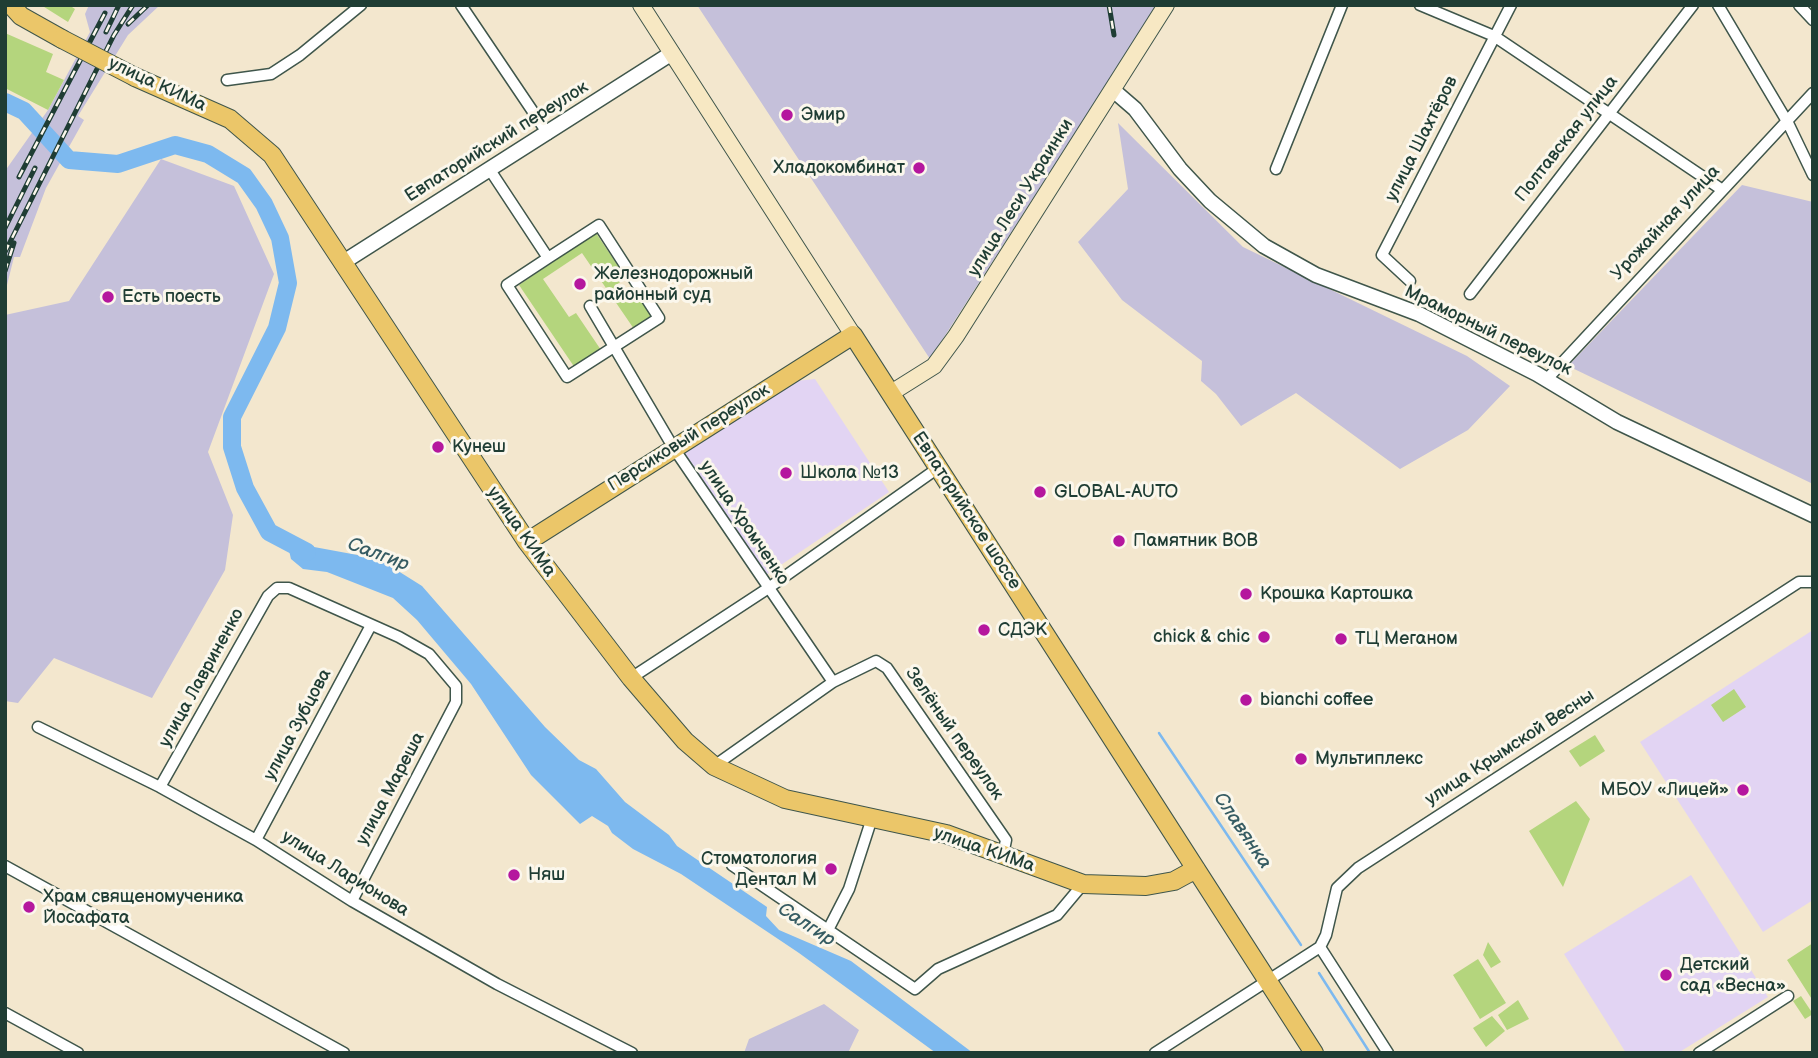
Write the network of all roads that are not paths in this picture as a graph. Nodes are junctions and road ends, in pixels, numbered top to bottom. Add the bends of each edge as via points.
1 (361, 5) edge
2 (461, 5) edge
3 (641, 5) edge
4 (1166, 5) edge
5 (1342, 5) edge
6 (1420, 5) edge
7 (1511, 5) edge
8 (1693, 5) edge
9 (1717, 5) edge
10 (1799, 5) edge
11 (12, 11) edge
12 (1813, 20) edge
13 (1494, 36) junction
14 (672, 53) junction
15 (227, 80) dead end
16 (1112, 90) junction
17 (1813, 93) edge
18 (1610, 111) junction
19 (1788, 123) junction
20 (548, 134) junction
21 (1276, 169) dead end
22 (490, 170) junction
23 (1813, 175) edge
24 (1721, 189) junction
25 (548, 258) junction
26 (342, 263) junction
27 (1409, 281) dead end
28 (1470, 295) dead end
29 (590, 306) dead end
30 (853, 335) junction
31 (614, 346) junction
32 (1547, 379) junction
33 (891, 393) junction
34 (673, 447) junction
35 (938, 468) junction
36 (1813, 515) edge
37 (527, 542) junction
38 (1813, 582) edge
39 (767, 589) junction
40 (370, 627) junction
41 (631, 678) junction
42 (833, 682) junction
43 (38, 727) dead end
44 (714, 766) junction
45 (160, 787) junction
46 (872, 818) junction
47 (256, 840) junction
48 (1003, 855) junction
49 (732, 864) dead end
50 (5, 866) edge
51 (1196, 869) junction
52 (1083, 884) junction
53 (352, 901) junction
54 (829, 928) junction
55 (1320, 947) junction
56 (1268, 981) junction
57 (1788, 996) dead end
58 (5, 1013) edge
59 (78, 1053) edge
60 (344, 1053) edge
61 (632, 1053) edge
62 (1155, 1053) edge
63 (1314, 1053) edge
64 (1388, 1053) edge
65 (1699, 1053) edge

1 - 15 street via 271,74
2 - 20 street
3 - 14 main road, Евпаторийское шоссе
4 - 16 main road, улица Леси Украинки
5 - 21 street
6 - 13 street
7 - 13 street, улица Шахтёров
8 - 18 street, Полтавская улица
9 - 19 street
10 - 12 street
11 - 26 main road, улица КИМа, bridge via 135,77 230,119 252,135 298,191
13 - 18 street
13 - 27 street, улица Шахтёров via 1382,255
14 - 20 street, Евпаторийский переулок
14 - 30 main road, Евпаторийское шоссе
16 - 32 street, Мраморный переулок via 1135,110 1210,201 1264,246 1316,275 1419,314
16 - 33 main road, улица Леси Украинки via 948,346 931,368
17 - 19 street, Урожайная улица
18 - 24 street
18 - 28 street, Полтавская улица
19 - 23 street
19 - 24 street, Урожайная улица
20 - 22 street, Евпаторийский переулок
22 - 25 street
22 - 26 street, Евпаторийский переулок
24 - 32 street, Урожайная улица
25 - 31 street via 507,285 567,377
25 - 31 street via 599,225 659,318
26 - 37 main road, улица КИМа
29 - 31 street, улица Хромченко
30 - 33 main road, Евпаторийское шоссе
30 - 34 main road, Персиковый переулок
31 - 34 street, улица Хромченко
32 - 36 street, Мраморный переулок via 1617,422
33 - 35 main road, Евпаторийское шоссе
34 - 37 main road, Персиковый переулок
34 - 39 street, улица Хромченко
35 - 39 street
35 - 51 main road, Евпаторийское шоссе
37 - 41 main road, улица КИМа
38 - 55 street, улица Крымской Весны via 1799,582 1358,868 1337,888
39 - 41 street
39 - 42 street, улица Хромченко
40 - 45 street, улица Лавриненко via 289,588 277,588 268,596
40 - 47 street, улица Зубцова
40 - 53 street, улица Мареша via 429,654 457,691 456,702
41 - 44 main road, улица КИМа via 679,734
42 - 44 street, Зелёный переулок
42 - 48 street, Зелёный переулок via 876,661 887,668 1006,840
43 - 45 street, улица Ларионова
44 - 46 main road, улица КИМа via 785,799
45 - 47 street, улица Ларионова
46 - 48 main road, улица КИМа via 946,834
46 - 54 street via 849,889
47 - 53 street, улица Ларионова
48 - 52 main road, улица КИМа
49 - 54 street
50 - 60 street
51 - 52 main road, улица КИМа via 1174,881 1146,886
51 - 56 main road, Евпаторийское шоссе
52 - 54 street via 1056,915 938,969 915,989
53 - 61 street, улица Ларионова via 497,984
55 - 56 street
55 - 64 street
56 - 62 street
56 - 63 main road, Евпаторийское шоссе
57 - 65 street
58 - 59 street

